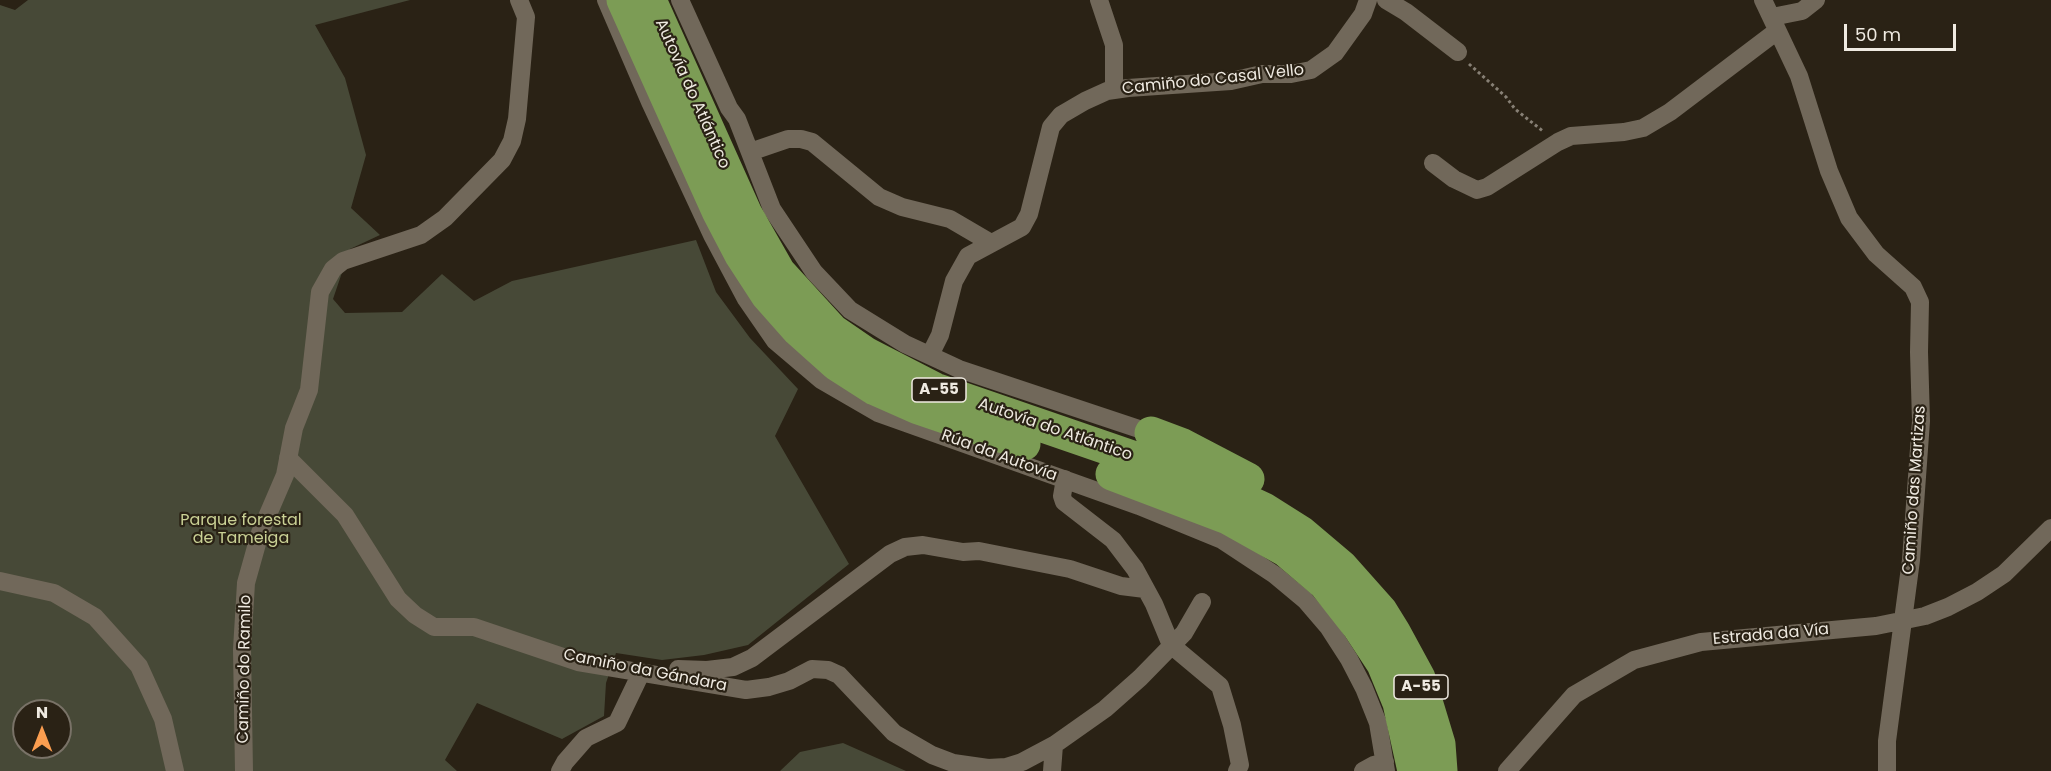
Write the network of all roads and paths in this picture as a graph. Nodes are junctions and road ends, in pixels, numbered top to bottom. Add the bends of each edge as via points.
1 (519, 0) edge
2 (608, 0) edge
3 (623, 0) edge
4 (650, 0) edge
5 (680, 0) edge
6 (1099, 0) edge
7 (1368, 0) edge
8 (1386, 0) edge
9 (1763, 0) edge
10 (1816, 0) edge
11 (1775, 24) junction
12 (639, 35) junction
13 (1458, 52) joint
14 (1114, 90) junction
15 (663, 110) junction
16 (1558, 142) junction
17 (750, 152) junction
18 (1433, 163) dead end
19 (712, 235) joint
20 (991, 243) junction
21 (930, 355) junction
22 (1151, 433) joint
23 (288, 458) junction
24 (1065, 479) junction
25 (2051, 528) edge
26 (0, 581) edge
27 (1145, 589) junction
28 (1202, 602) dead end
29 (1382, 611) junction
30 (1904, 621) junction
31 (1171, 645) junction
32 (641, 673) junction
33 (663, 676) junction
34 (1054, 745) junction
35 (945, 765) edge
36 (1395, 768) edge
37 (175, 771) edge
38 (244, 771) edge
39 (560, 771) edge
40 (1052, 771) edge
41 (1237, 771) edge
42 (1363, 771) edge
43 (1441, 771) edge
44 (1507, 771) edge
45 (1887, 771) edge

1 - 23 street, Camiño do Ramilo via 526,17 512,141 502,160 429,230 342,261 333,269 320,292 309,390 294,428
2 - 12 highway
2 - 15 street
3 - 12 highway, Autovía do Atlántico / A-55
4 - 29 highway, Autovía do Atlántico / A-55 via 746,214 779,272 832,330 867,354 935,389 1208,483 1264,508 1341,566
5 - 17 street
6 - 14 street, Camiño do Casal Vello via 1114,45
7 - 14 street, Camiño do Casal Vello via 1363,14 1335,53 1311,70
8 - 13 street
9 - 11 street, Camiño das Martizas
10 - 11 street
11 - 16 street via 1670,112 1643,128 1571,136
11 - 30 street, Camiño das Martizas via 1799,76 1829,171 1849,218 1876,254 1913,287 1920,302 1921,421
12 - 15 highway, Autovía do Atlántico / A-55
13 - 16 path via 1515,109
14 - 20 street via 1061,115 1051,127 1029,214 1022,227
15 - 19 highway
15 - 36 highway, Autovía do Atlántico / A-55 via 741,255 767,295 836,364 875,389 918,408 1139,483 1228,519 1285,550 1324,584 1383,664 1399,703
16 - 18 street via 1477,190 1454,180
17 - 20 street via 788,140 812,142 879,197 950,219
17 - 21 street via 772,209 814,272 850,310
19 - 24 street, Rúa da Autovía via 746,299 775,341 821,380 878,413
20 - 21 street via 968,256 954,281 940,335
21 - 22 street via 959,369
22 - 29 highway via 1252,481 1322,531 1358,570
23 - 32 street, Camiño da Gándara via 345,516 398,599 424,621 435,627 474,627 578,662
23 - 38 street, Camiño do Ramilo via 246,583 242,660
24 - 27 street via 1064,502 1113,540
24 - 36 street, Rúa da Autovía via 1222,540 1305,600 1329,628 1364,688
25 - 30 street, Estrada da Vía via 2004,574 1977,592 1925,616
26 - 37 street via 54,594 95,617 139,666 163,719
27 - 31 street
27 - 33 street via 979,550 905,547 753,658 733,667 674,669
28 - 31 street, Camiño da Gándara via 1184,633
29 - 43 highway, Autovía do Atlántico / A-55 via 1419,678 1439,744
30 - 44 street, Estrada da Vía via 1701,642 1634,660 1574,694
30 - 45 street, Camiño das Martizas via 1887,741
31 - 34 street, Camiño da Gándara via 1105,710
31 - 41 street via 1220,686 1232,725 1240,765
32 - 33 street, Camiño da Gándara
32 - 39 street via 617,723 586,738
33 - 35 street, Camiño da Gándara via 746,690 789,681 812,669 828,670 839,675 894,733
34 - 35 street, Camiño da Gándara via 1006,767
34 - 40 street
36 - 42 street via 1374,765

